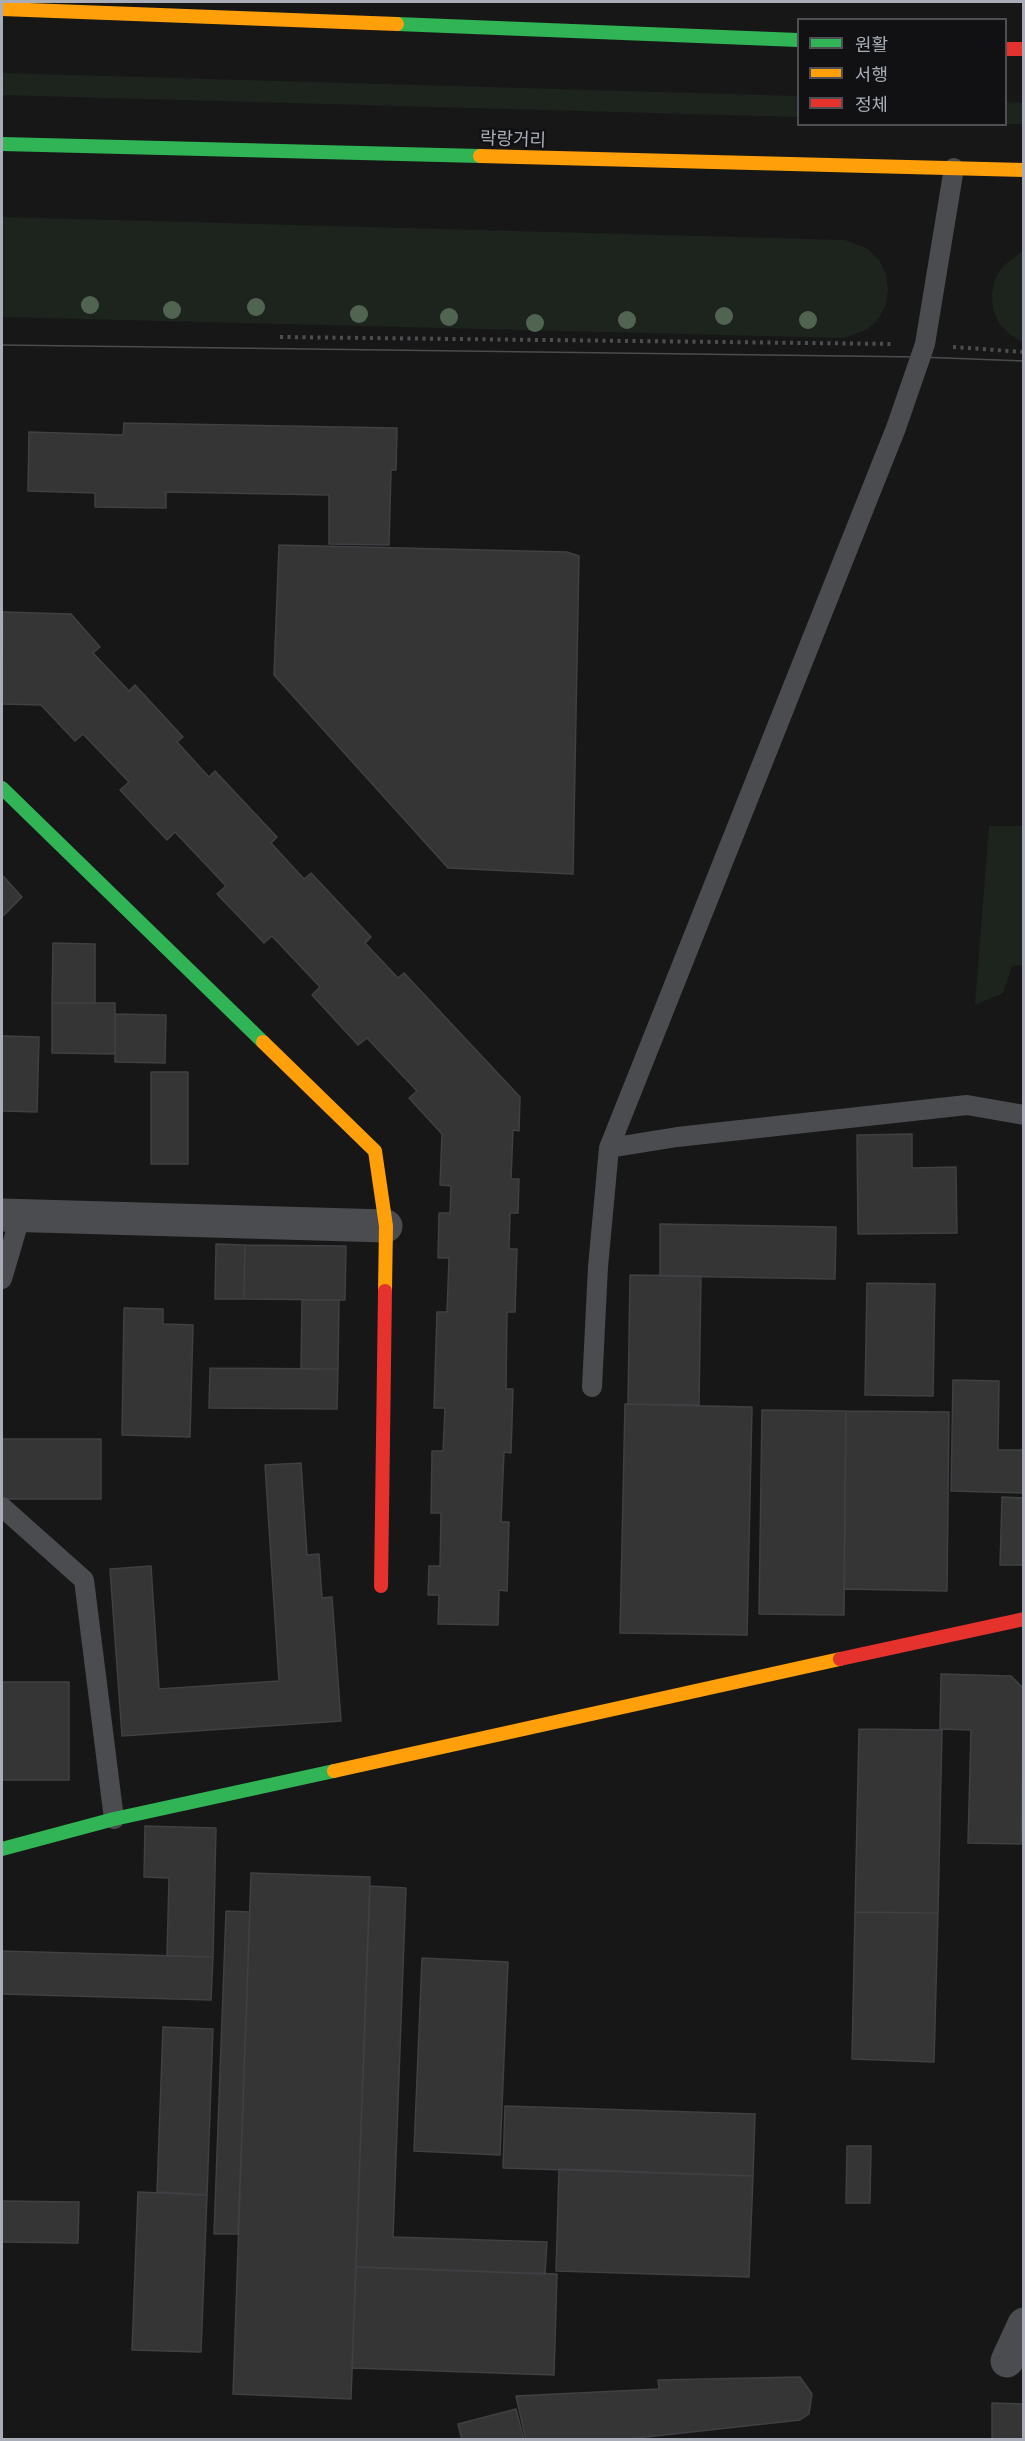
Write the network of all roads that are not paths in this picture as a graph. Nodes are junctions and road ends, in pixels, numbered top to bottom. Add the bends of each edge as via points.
1 (2, 9) edge
2 (797, 40) edge
3 (1007, 49) edge
4 (1023, 49) edge
5 (2, 144) edge
6 (954, 168) junction
7 (1023, 170) edge
8 (2, 788) edge
9 (1023, 1115) edge
10 (609, 1148) junction
11 (14, 1215) edge
12 (386, 1226) junction
13 (2, 1279) edge
14 (592, 1387) dead end
15 (2, 1507) edge
16 (381, 1586) dead end
17 (1023, 1619) edge
18 (114, 1819) junction
19 (2, 1849) edge
20 (1023, 2324) edge
21 (1007, 2361) dead end

1 - 2 street
3 - 4 street
5 - 6 street, 락랑거리
6 - 7 street, 락랑거리
6 - 10 lane via 925,344 896,428
8 - 12 street via 375,1151
9 - 10 lane via 967,1105
10 - 14 lane
11 - 12 street
11 - 13 lane via 17,1228
12 - 16 street
15 - 18 lane via 84,1580
17 - 18 street
18 - 19 street
20 - 21 street

